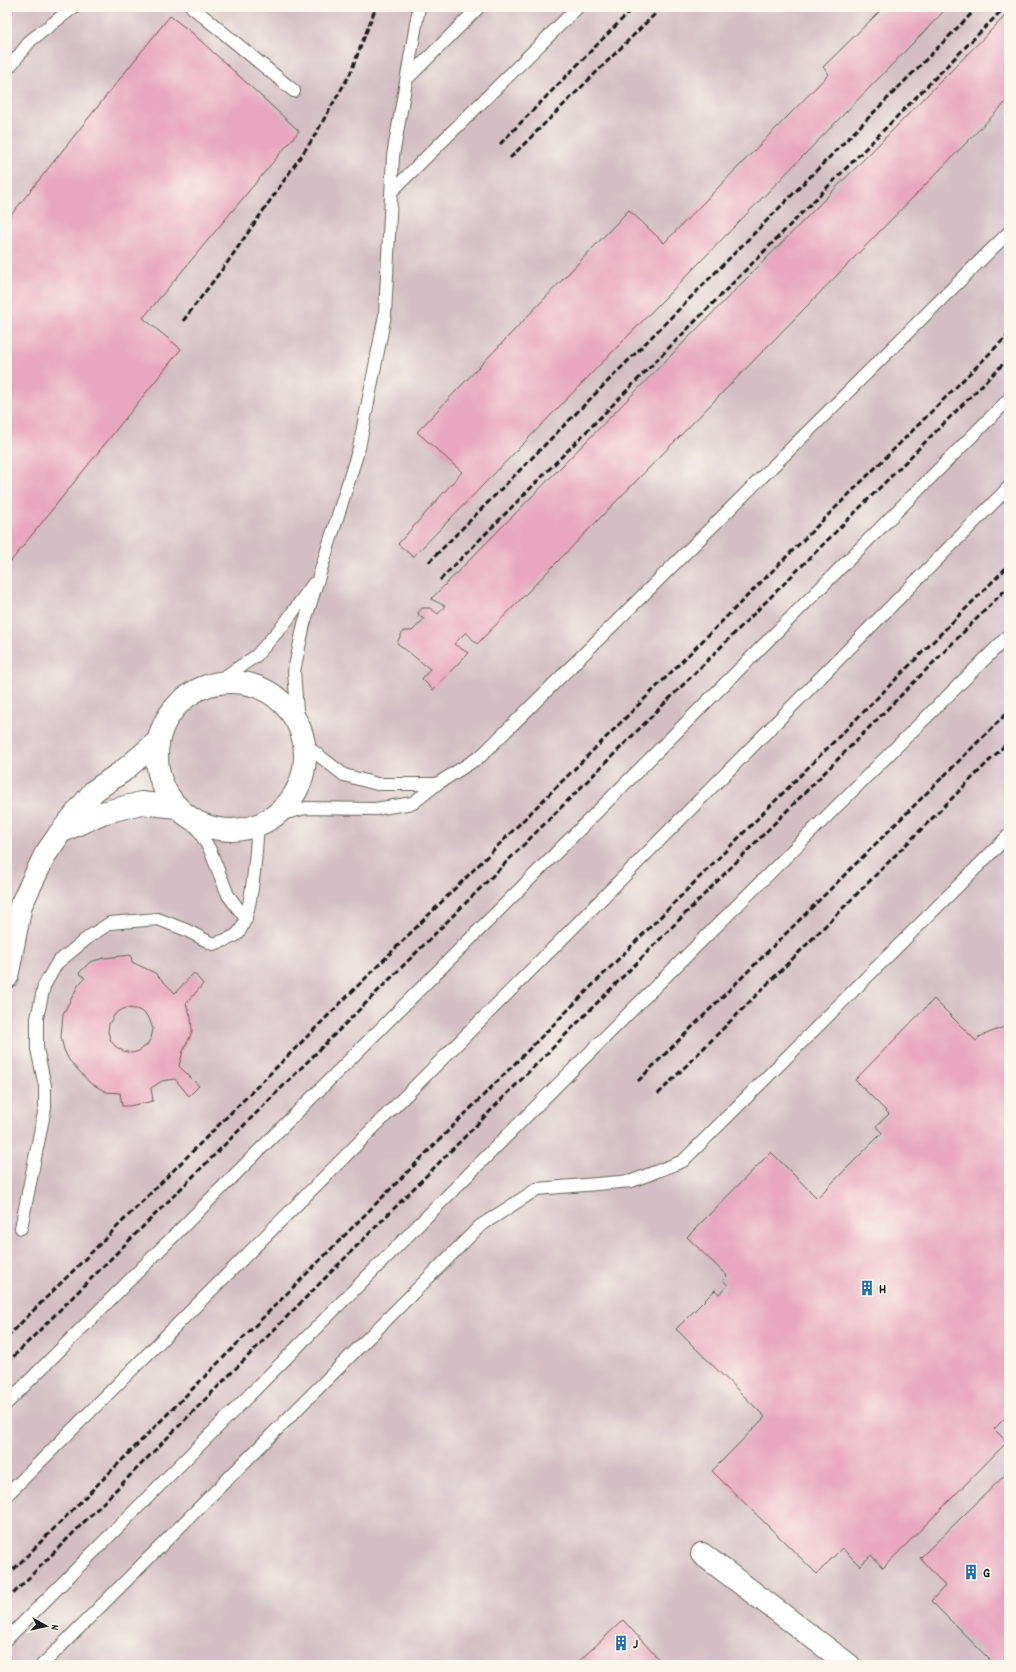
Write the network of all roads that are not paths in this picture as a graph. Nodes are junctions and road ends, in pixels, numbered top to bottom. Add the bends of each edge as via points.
1 (74, 7) edge
2 (192, 7) edge
3 (419, 7) edge
4 (479, 7) edge
5 (578, 7) edge
6 (7, 70) edge
7 (407, 79) junction
8 (294, 91) dead end
9 (391, 192) junction
10 (1009, 232) edge
11 (1009, 399) edge
12 (1009, 487) edge
13 (319, 575) junction
14 (1009, 635) edge
15 (215, 683) junction
16 (301, 734) junction
17 (158, 741) junction
18 (437, 784) junction
19 (185, 814) junction
20 (266, 821) junction
21 (60, 832) junction
22 (1009, 835) edge
23 (246, 919) junction
24 (7, 977) edge
25 (21, 1228) dead end
26 (7, 1403) edge
27 (7, 1495) edge
28 (702, 1554) dead end
29 (7, 1639) edge
30 (42, 1665) edge
31 (849, 1665) edge

1 - 6 lane via 31,40
2 - 8 lane
3 - 7 lane
4 - 7 lane
5 - 9 lane
7 - 9 lane via 394,156
9 - 13 lane via 385,315 359,448
10 - 18 lane via 481,756
11 - 26 lane
12 - 27 lane
13 - 15 lane via 285,623 256,656
13 - 16 lane via 304,624 294,671
14 - 29 lane via 620,1021
15 - 16 street via 239,682 264,689 284,704
15 - 17 street via 195,691 178,704 165,721
16 - 18 lane via 344,775 377,784
16 - 20 street via 304,764 300,784 289,802
17 - 19 street via 157,765 163,788
17 - 21 street via 123,771 94,791
18 - 20 lane via 413,803 375,809 306,808
19 - 20 street via 214,829 236,830
19 - 21 street via 141,803 102,813
19 - 23 lane via 210,850 228,895
20 - 23 lane
21 - 24 street via 45,855 21,905
22 - 30 lane via 683,1162 632,1181 537,1189 480,1226
23 - 25 lane via 236,935 213,944 158,919 110,923 58,963 44,986 37,1018 37,1049 45,1086 45,1108
28 - 31 street

